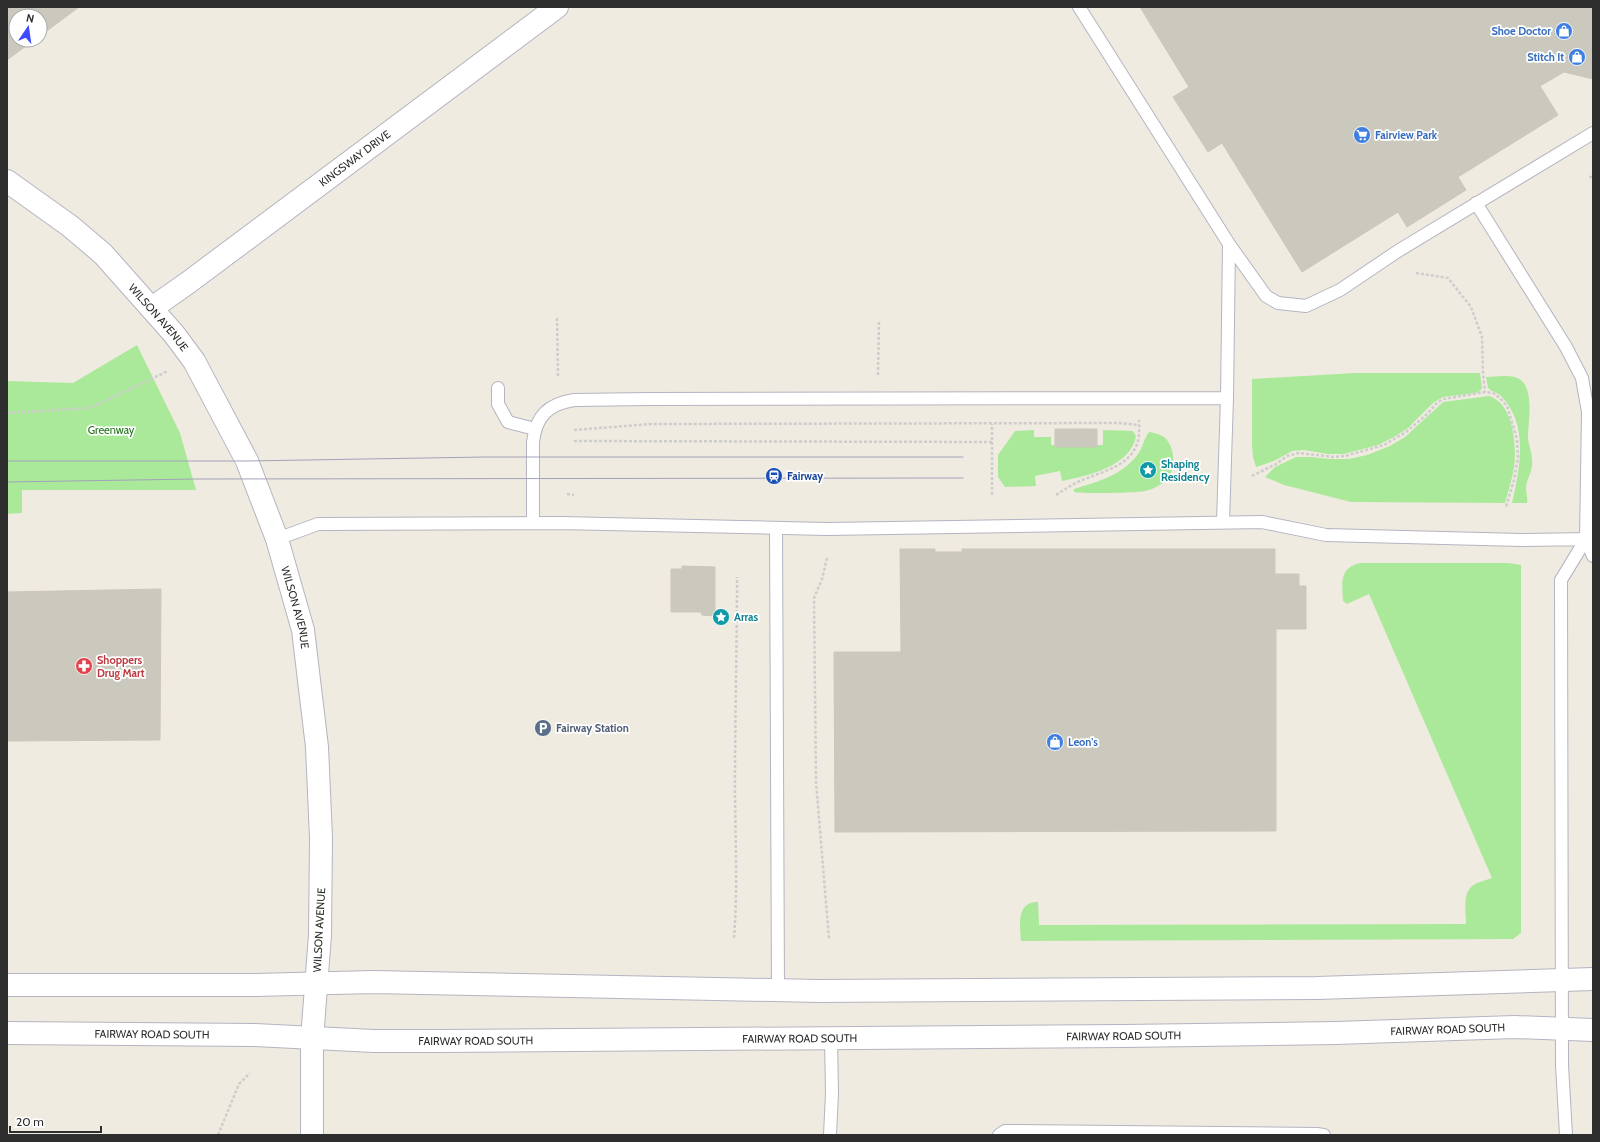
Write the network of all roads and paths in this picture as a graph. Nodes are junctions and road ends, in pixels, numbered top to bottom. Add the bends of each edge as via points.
1 (556, 7) edge
2 (1079, 7) edge
3 (1593, 133) edge
4 (7, 181) edge
5 (1476, 203) junction
6 (1229, 244) junction
7 (1416, 273) dead end
8 (152, 308) junction
9 (557, 318) dead end
10 (879, 320) dead end
11 (167, 371) dead end
12 (878, 375) dead end
13 (558, 376) dead end
14 (498, 388) dead end
15 (1485, 392) junction
16 (1227, 398) junction
17 (7, 413) edge
18 (1140, 416) dead end
19 (992, 424) junction
20 (1140, 425) junction
21 (534, 429) junction
22 (574, 430) dead end
23 (574, 441) dead end
24 (992, 442) junction
25 (1252, 476) dead end
26 (567, 494) dead end
27 (574, 495) dead end
28 (992, 495) dead end
29 (1056, 495) dead end
30 (1506, 507) dead end
31 (1223, 522) junction
32 (533, 523) junction
33 (776, 528) junction
34 (277, 539) junction
35 (1590, 539) edge
36 (1593, 556) edge
37 (827, 558) dead end
38 (737, 576) dead end
39 (734, 938) dead end
40 (829, 939) dead end
41 (1593, 979) edge
42 (1562, 980) junction
43 (316, 984) junction
44 (7, 985) edge
45 (778, 991) junction
46 (1562, 1029) junction
47 (1593, 1030) edge
48 (7, 1033) edge
49 (831, 1038) junction
50 (312, 1039) junction
51 (250, 1073) dead end
52 (218, 1135) edge
53 (312, 1135) edge
54 (830, 1135) edge
55 (998, 1135) edge
56 (1324, 1135) edge
57 (1566, 1135) edge

1 - 8 main road, KINGSWAY DRIVE via 201,274
2 - 6 lane
3 - 5 lane
4 - 8 main road, WILSON AVENUE via 70,226 103,254
5 - 6 lane via 1340,290 1306,306 1278,303 1266,296
5 - 35 lane via 1566,347 1582,378 1588,412
6 - 16 lane
7 - 15 path via 1448,278 1471,307 1482,337
8 - 34 main road, WILSON AVENUE via 194,361 247,461
9 - 13 path
10 - 12 path
11 - 17 path via 90,408
14 - 21 lane via 498,404 508,422
15 - 25 path via 1444,398 1406,432 1384,445 1345,456 1299,453 1287,456
15 - 30 path via 1493,393 1506,406 1517,439 1518,457
16 - 21 lane via 574,400 551,407
16 - 31 lane
18 - 20 path
19 - 20 path
19 - 22 path via 651,424
19 - 24 path
20 - 29 path via 1137,445 1131,456 1121,464 1078,482
21 - 32 lane
23 - 24 path
24 - 28 path
26 - 27 path
31 - 33 lane via 865,529
31 - 35 lane via 1262,522 1326,535 1521,540
32 - 33 lane
32 - 34 lane via 318,524
33 - 45 lane
34 - 43 main road, WILSON AVENUE via 302,630 317,747 321,838 320,935
35 - 36 lane
35 - 42 lane via 1561,580
37 - 40 path via 814,598 816,782
38 - 39 path
41 - 42 main road
42 - 45 main road via 1317,988
42 - 46 lane
43 - 44 main road
43 - 45 main road via 373,982
43 - 50 main road, WILSON AVENUE
46 - 47 main road, FAIRWAY ROAD SOUTH
46 - 49 main road, FAIRWAY ROAD SOUTH via 1515,1027 1328,1033
46 - 57 lane
48 - 50 main road, FAIRWAY ROAD SOUTH via 255,1035
49 - 50 main road, FAIRWAY ROAD SOUTH via 374,1041
49 - 54 lane
50 - 53 main road, WILSON AVENUE
51 - 52 path via 239,1084
55 - 56 lane via 1005,1131

